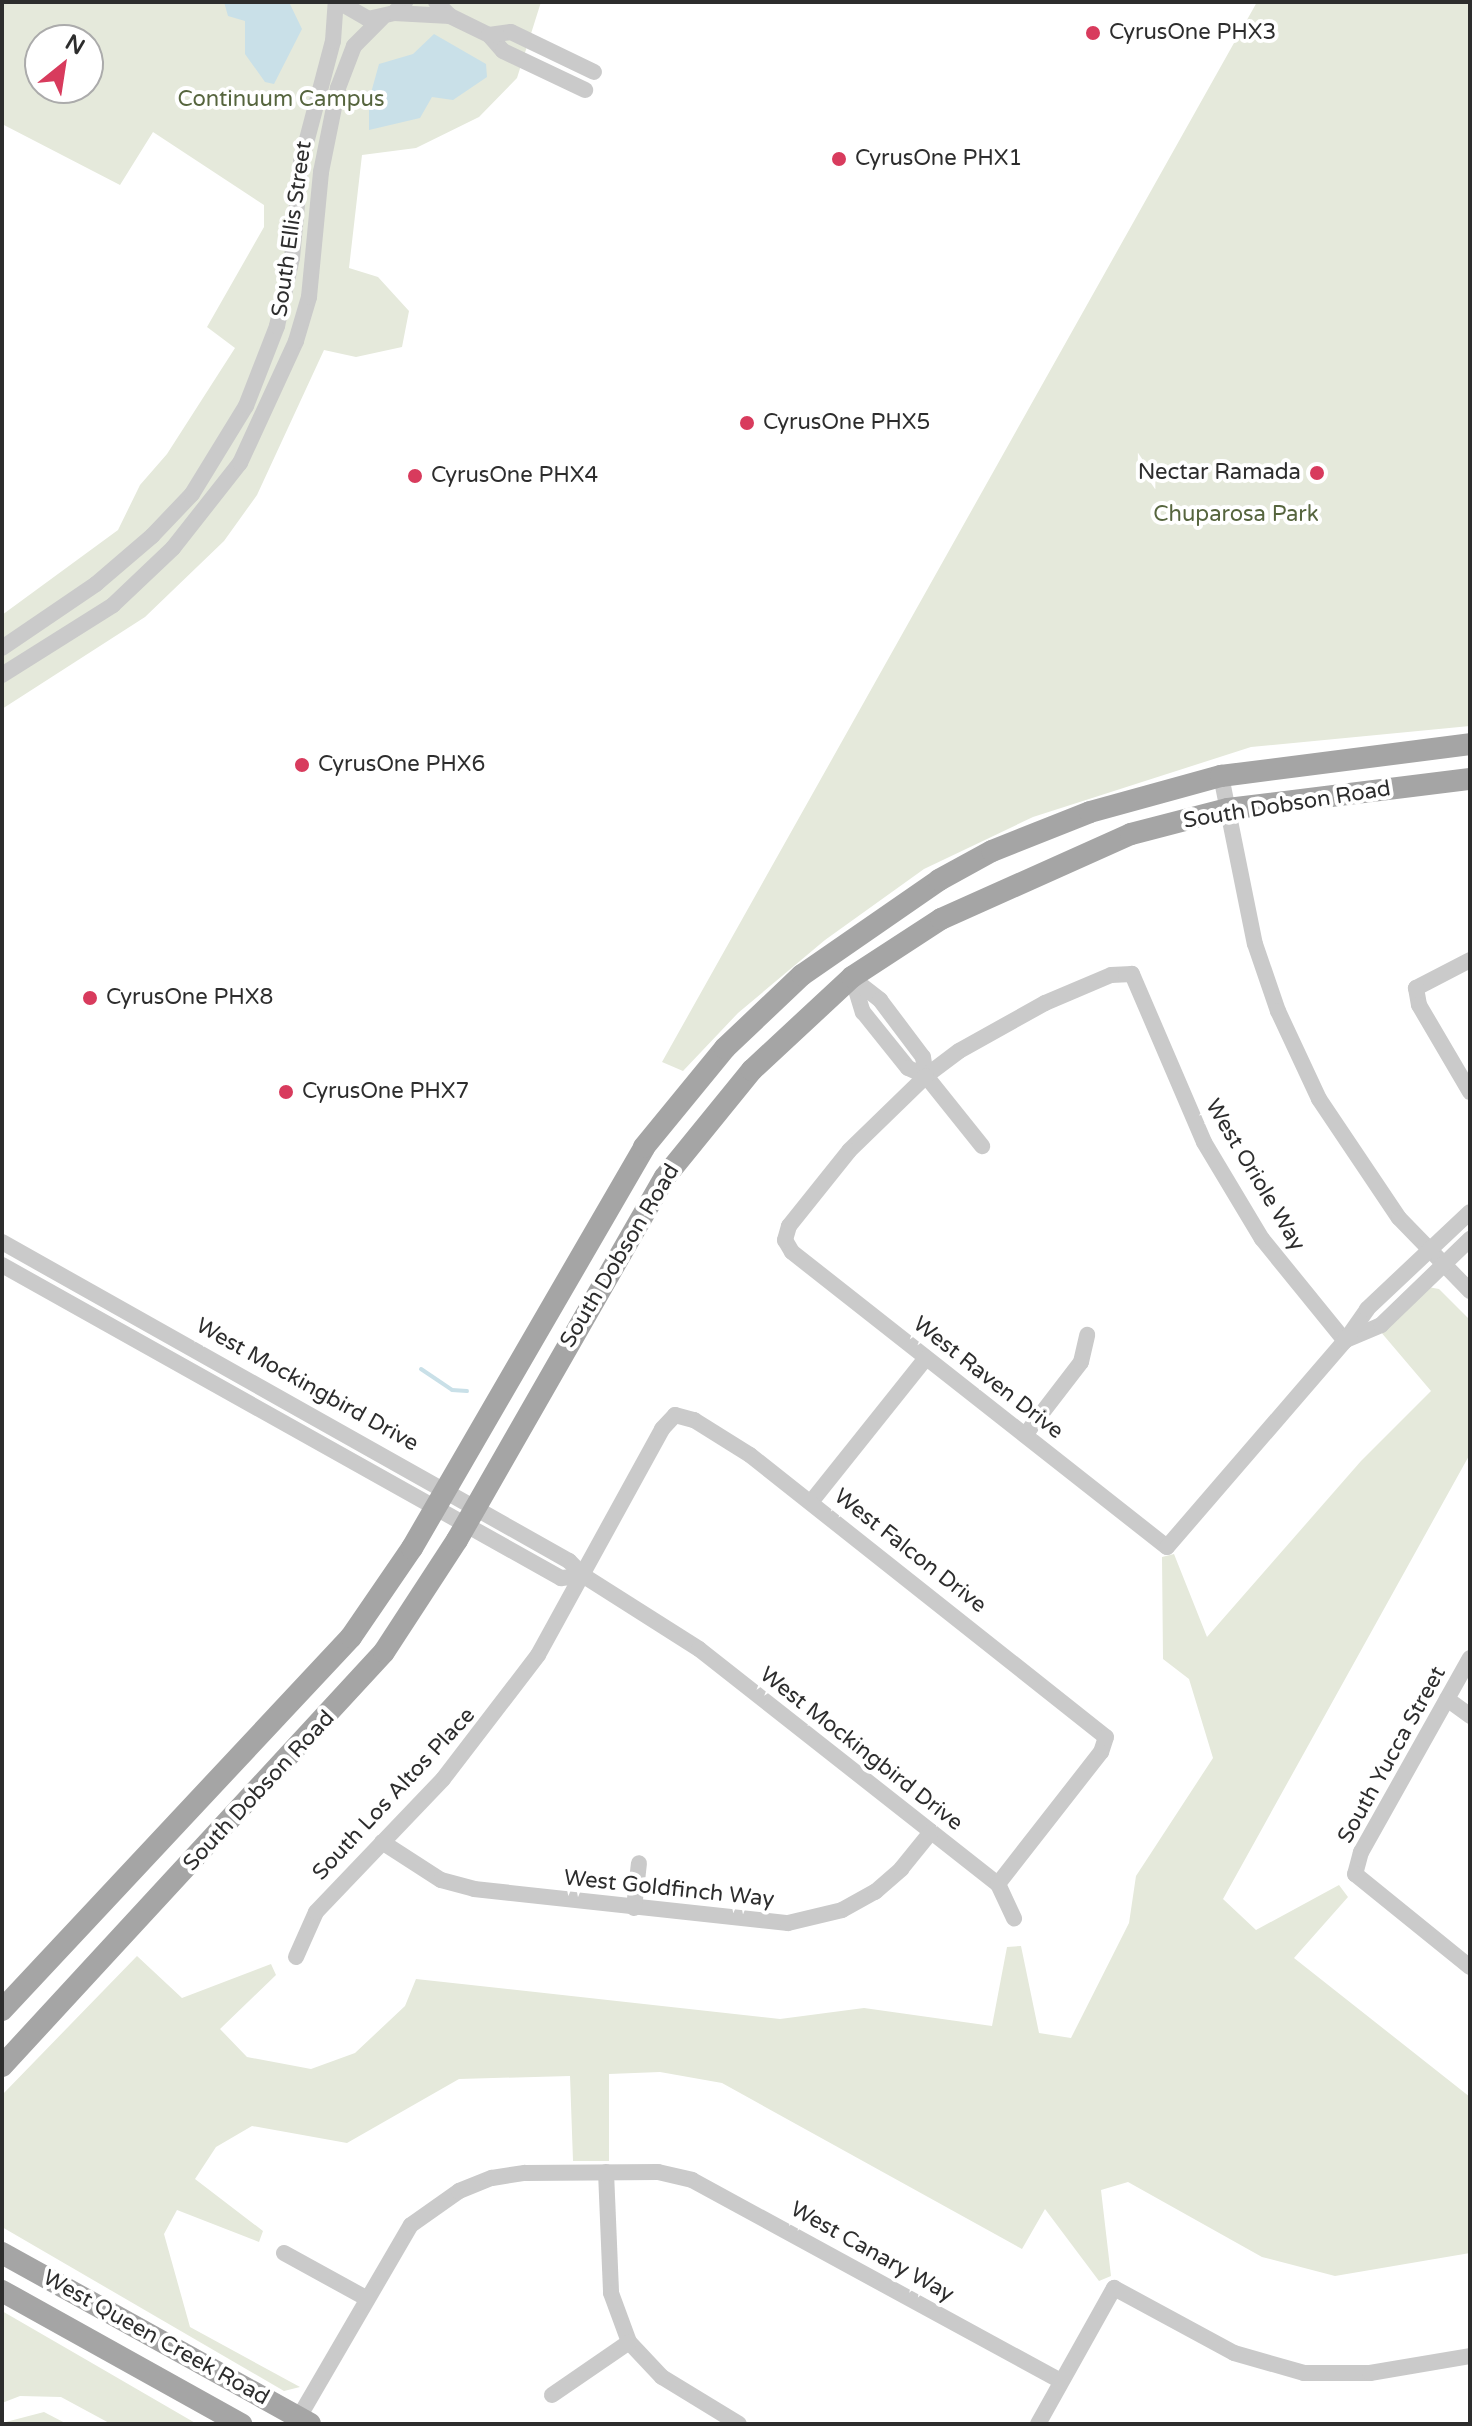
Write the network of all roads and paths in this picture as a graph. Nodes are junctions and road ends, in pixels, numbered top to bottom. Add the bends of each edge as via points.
1 (338, 2) edge
2 (436, 2) edge
3 (394, 11) edge
4 (450, 16) junction
5 (489, 35) junction
6 (594, 72) dead end
7 (585, 90) dead end
8 (2, 648) edge
9 (2, 675) edge
10 (1470, 744) edge
11 (1221, 776) junction
12 (1470, 779) edge
13 (1228, 809) junction
14 (1470, 960) edge
15 (852, 977) junction
16 (926, 1076) junction
17 (1470, 1092) edge
18 (982, 1146) dead end
19 (1470, 1212) edge
20 (1470, 1239) edge
21 (6, 1245) edge
22 (1429, 1251) junction
23 (2, 1264) edge
24 (1443, 1265) junction
25 (1470, 1291) edge
26 (1087, 1335) dead end
27 (1345, 1341) junction
28 (926, 1358) junction
29 (675, 1415) joint
30 (1025, 1435) junction
31 (441, 1498) junction
32 (811, 1502) junction
33 (471, 1516) junction
34 (584, 1576) junction
35 (1470, 1658) edge
36 (1447, 1699) junction
37 (1470, 1716) edge
38 (931, 1832) junction
39 (382, 1842) junction
40 (639, 1863) dead end
41 (998, 1884) junction
42 (634, 1908) junction
43 (1014, 1918) dead end
44 (296, 1957) dead end
45 (1470, 1967) edge
46 (2, 2010) edge
47 (2, 2066) edge
48 (606, 2172) junction
49 (2, 2253) edge
50 (284, 2253) dead end
51 (2, 2291) edge
52 (366, 2298) junction
53 (629, 2342) junction
54 (1470, 2356) edge
55 (1061, 2381) junction
56 (552, 2395) dead end
57 (301, 2422) edge
58 (241, 2424) edge
59 (739, 2424) edge
60 (1038, 2424) edge

1 - 3 street via 355,16
1 - 8 street, South Ellis Street via 333,41 305,137 292,258 277,326 246,406 192,494 152,536 96,584
2 - 4 street
3 - 4 street
3 - 9 street, South Ellis Street via 354,46 338,88 321,172 309,297 296,341 240,463 173,548 113,605
4 - 5 street
5 - 6 street via 511,32
5 - 7 street via 503,51
10 - 11 main road, South Dobson Road
11 - 13 street
11 - 31 main road, South Dobson Road via 1136,796 992,851 840,944 760,1012 667,1117 624,1177
12 - 13 main road, South Dobson Road
13 - 15 main road, South Dobson Road via 1131,834 1031,875 941,919
13 - 22 street via 1255,944 1278,1011 1319,1099 1363,1172
14 - 17 street via 1416,988 1419,1005
15 - 16 street via 880,1000 923,1057
15 - 33 main road, South Dobson Road via 784,1037 688,1144 627,1238
16 - 18 street
16 - 27 street, West Oriole Way via 959,1051 1045,1003 1111,975 1132,974 1204,1142 1262,1239
16 - 28 street, West Raven Drive via 849,1151 789,1226 785,1240 792,1252
19 - 22 street
20 - 24 street
21 - 23 street
21 - 31 street, West Mockingbird Drive
22 - 24 street
22 - 27 street via 1367,1309
23 - 31 street, West Mockingbird Drive
24 - 25 street
24 - 27 street via 1381,1325
26 - 30 street via 1081,1362
27 - 30 street, West Raven Drive via 1167,1547
28 - 30 street, West Raven Drive
28 - 32 street
29 - 32 street, West Falcon Drive via 694,1420 750,1455
29 - 34 street, South Los Altos Place via 662,1429
31 - 33 street, West Mockingbird Drive
31 - 46 main road, South Dobson Road via 389,1584 334,1658
32 - 41 street, West Falcon Drive via 1106,1737 1101,1752
33 - 34 street, West Mockingbird Drive via 561,1578
33 - 47 main road, South Dobson Road via 403,1627 361,1680
34 - 38 street, West Mockingbird Drive via 699,1649
34 - 39 street, South Los Altos Place via 491,1722
35 - 36 street, South Yucca Street
36 - 37 street
36 - 45 street, South Yucca Street via 1361,1852 1355,1874
38 - 41 street, West Mockingbird Drive
38 - 42 street, West Goldfinch Way via 875,1892 818,1918 768,1922
39 - 42 street, West Goldfinch Way via 441,1880 474,1889
39 - 44 street, South Los Altos Place via 316,1912
40 - 42 street
41 - 43 street, West Mockingbird Drive
48 - 52 street, West Canary Way via 492,2178 459,2191 411,2225
48 - 53 street via 611,2293
48 - 55 street, West Canary Way via 658,2172 722,2194
49 - 57 main road, West Queen Creek Road
50 - 52 street
51 - 58 main road, West Queen Creek Road
52 - 57 street, West Canary Way
53 - 56 street
53 - 59 street via 662,2377
54 - 55 street via 1370,2373 1304,2373 1234,2353 1114,2288
55 - 60 street

